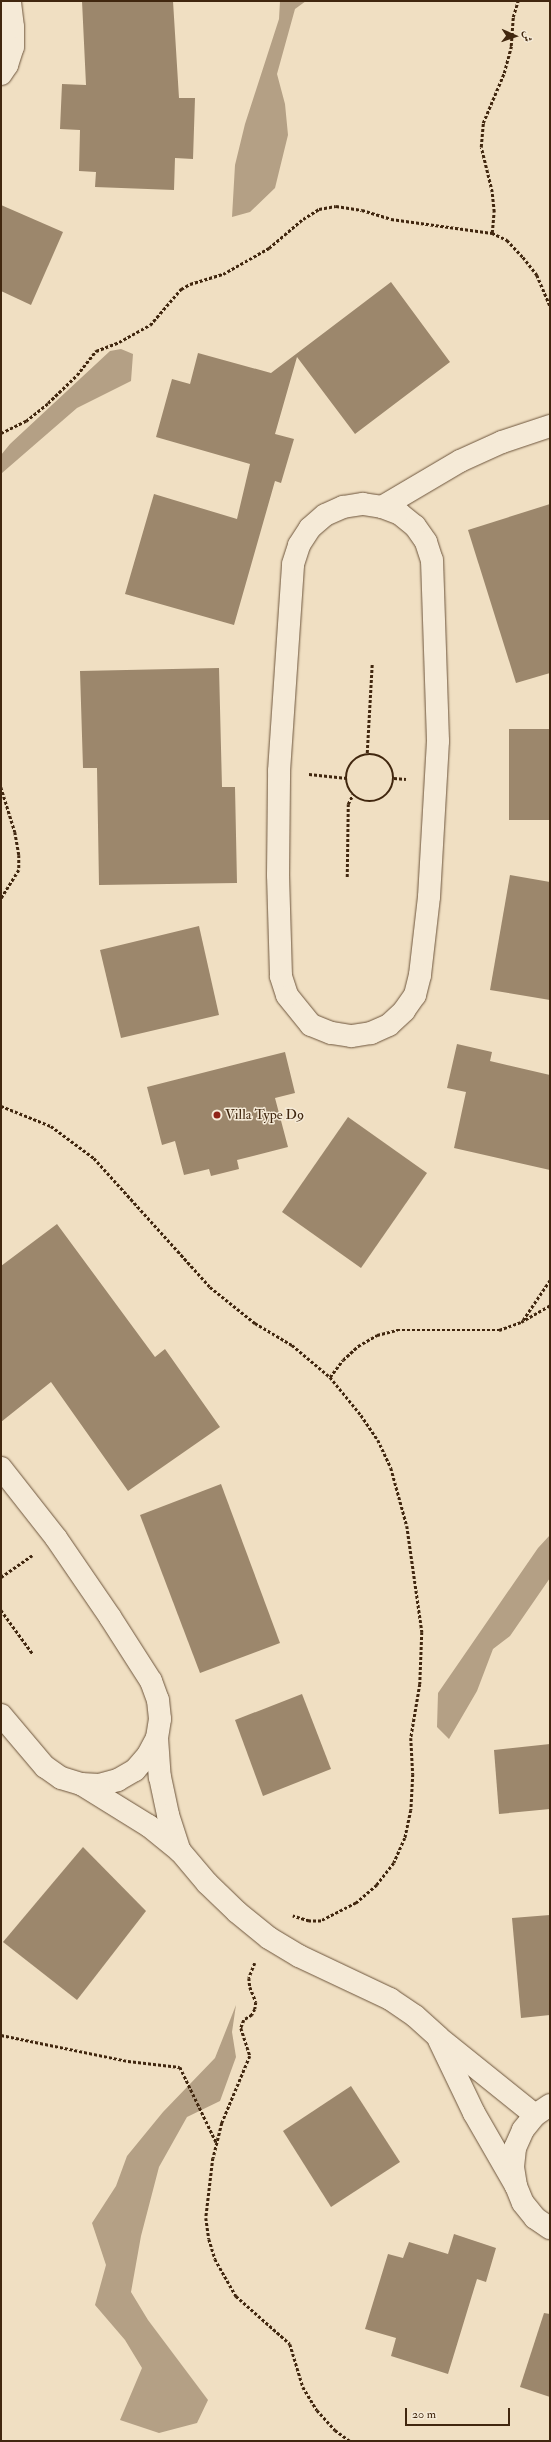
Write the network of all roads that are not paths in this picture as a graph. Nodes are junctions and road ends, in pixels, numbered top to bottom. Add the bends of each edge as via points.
1 (10, 1) edge
2 (1, 74) edge
3 (550, 426) edge
4 (382, 507) junction
5 (1, 1468) edge
6 (1, 1714) edge
7 (157, 1738) junction
8 (81, 1784) junction
9 (180, 1851) junction
10 (438, 2037) junction
11 (542, 2110) edge
12 (516, 2186) junction
13 (550, 2228) edge

1 - 2 street via 12,47
3 - 4 street via 502,442 460,461
4 - 4 street via 363,504 343,507 325,515 299,545 293,564 279,771 278,875 281,976 287,995 311,1025 331,1033 351,1036 371,1033 389,1025 404,1011 415,994 420,975 429,897 438,740 432,560 426,542 415,526 400,514
5 - 7 street via 56,1538 151,1681 158,1700 160,1719
6 - 8 street via 45,1767 61,1778
7 - 8 street via 148,1756 135,1770 118,1780 99,1785
7 - 9 street via 160,1777
8 - 9 street via 149,1826
9 - 10 street via 236,1912 270,1938 299,1956 390,1999 415,2016
10 - 11 street
10 - 12 street via 474,2113
11 - 12 street via 523,2130 515,2148 513,2167
12 - 13 street via 523,2203 535,2218

